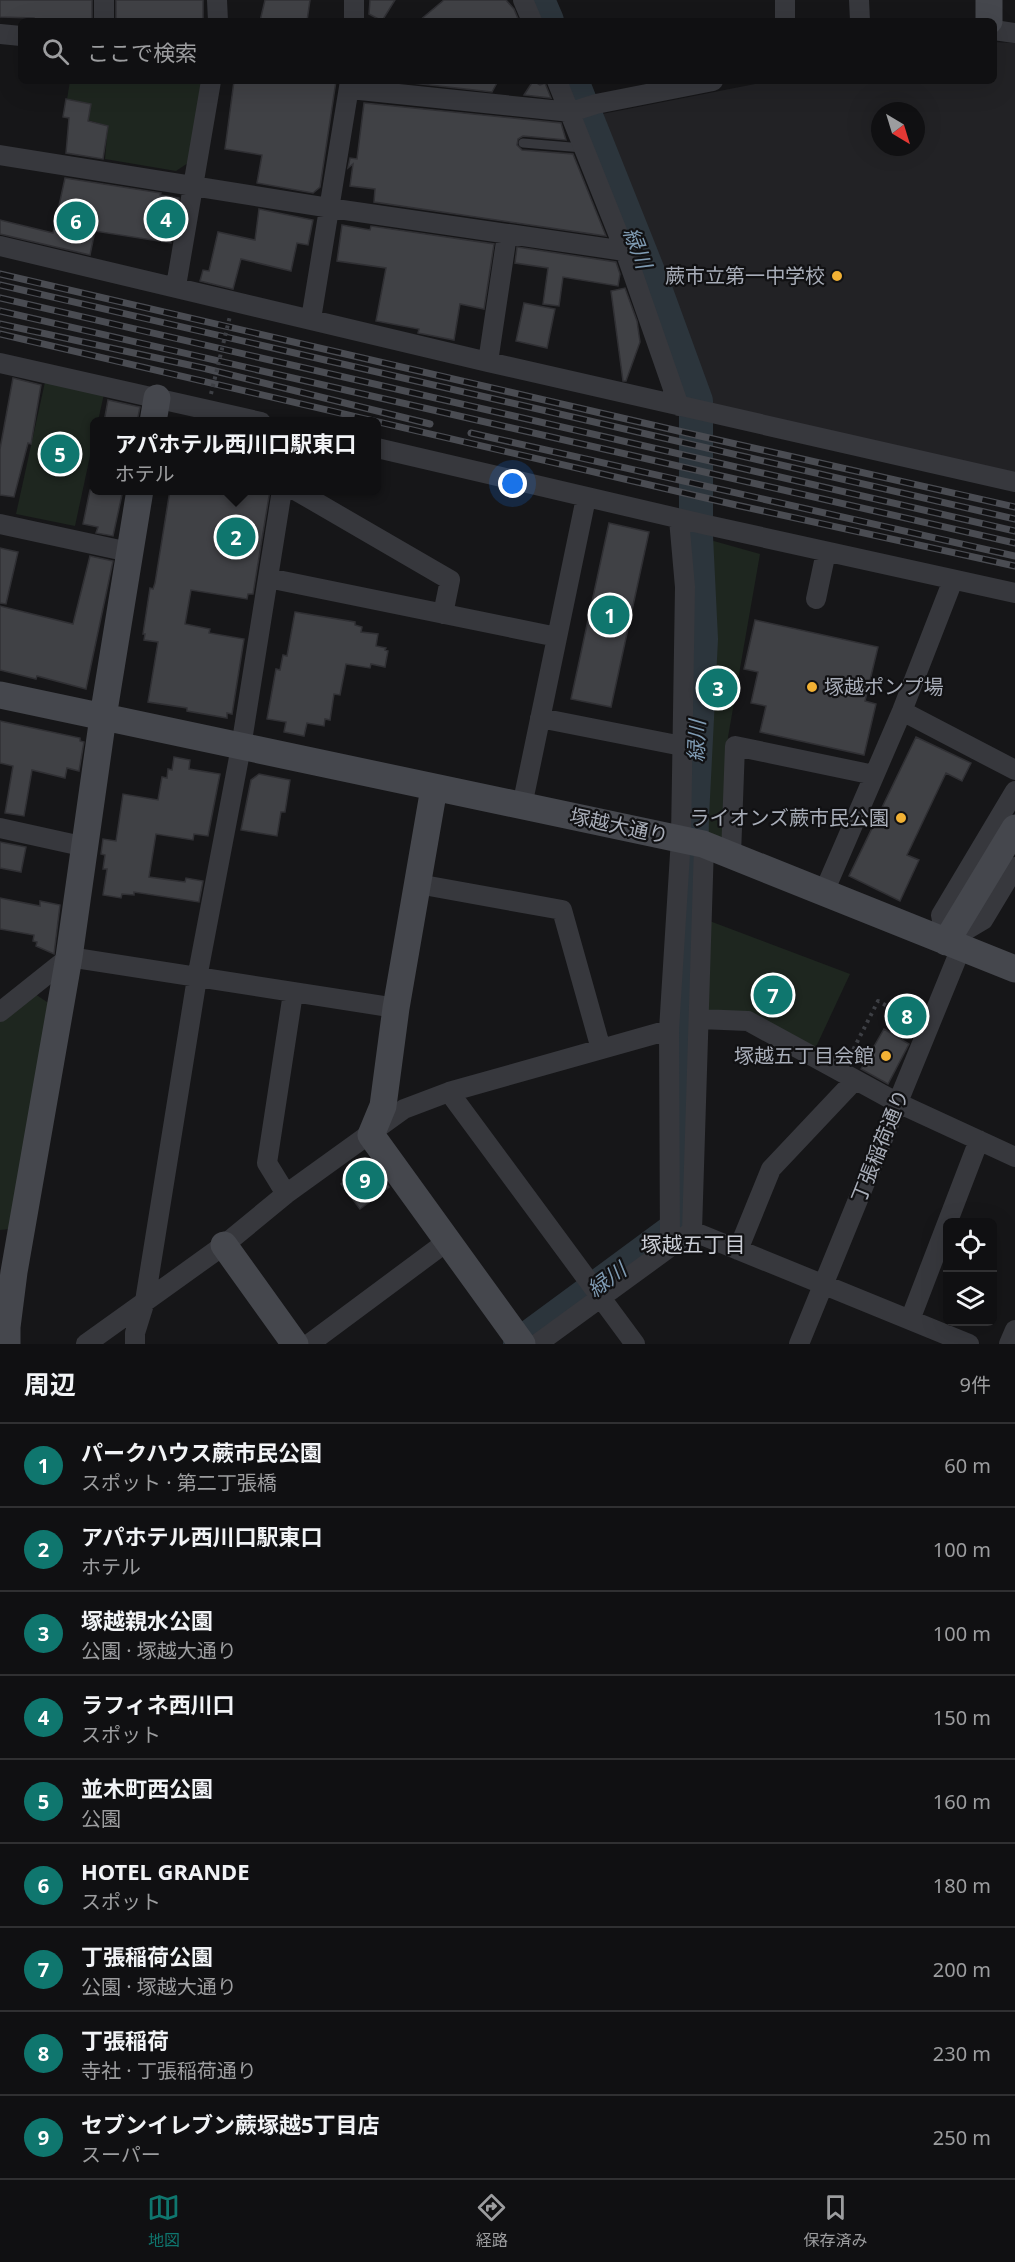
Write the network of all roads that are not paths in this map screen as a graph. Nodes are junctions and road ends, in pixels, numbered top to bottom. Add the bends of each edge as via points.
1 (104, 0) edge
2 (217, 0) edge
3 (354, 0) edge
4 (523, 0) edge
5 (785, 0) edge
6 (859, 0) edge
7 (989, 0) edge
8 (104, 18) edge
9 (218, 18) edge
10 (354, 18) edge
11 (531, 18) edge
12 (784, 18) edge
13 (860, 18) edge
14 (989, 18) edge
15 (997, 30) edge
16 (1015, 33) edge
17 (0, 34) edge
18 (18, 36) edge
19 (211, 84) edge
20 (558, 84) edge
21 (698, 84) edge
22 (350, 85) edge
23 (571, 112) junction
24 (522, 143) dead end
25 (585, 148) junction
26 (0, 154) edge
27 (194, 186) junction
28 (330, 208) junction
29 (507, 235) junction
30 (0, 246) edge
31 (625, 251) junction
32 (176, 286) junction
33 (311, 319) junction
34 (488, 362) junction
35 (0, 363) edge
36 (679, 406) junction
37 (155, 410) edge
38 (217, 417) edge
39 (381, 449) edge
40 (1015, 482) edge
41 (139, 495) edge
42 (281, 495) edge
43 (305, 495) edge
44 (586, 498) junction
45 (679, 519) junction
46 (0, 524) edge
47 (129, 552) junction
48 (826, 552) junction
49 (268, 578) junction
50 (953, 580) junction
51 (1015, 593) edge
52 (816, 599) dead end
53 (443, 614) junction
54 (557, 637) junction
55 (0, 695) edge
56 (902, 711) junction
57 (103, 717) junction
58 (540, 718) junction
59 (682, 746) junction
60 (241, 747) junction
61 (1015, 770) edge
62 (874, 775) junction
63 (434, 788) junction
64 (1015, 791) edge
65 (522, 806) junction
66 (0, 828) edge
67 (1015, 828) edge
68 (693, 842) junction
69 (86, 847) junction
70 (731, 855) junction
71 (1015, 867) edge
72 (418, 884) junction
73 (824, 892) junction
74 (954, 945) junction
75 (69, 957) junction
76 (1015, 969) edge
77 (197, 978) junction
78 (293, 993) junction
79 (396, 1008) junction
80 (0, 1012) edge
81 (700, 1019) junction
82 (669, 1030) junction
83 (601, 1049) junction
84 (848, 1076) junction
85 (449, 1092) junction
86 (898, 1103) junction
87 (371, 1135) junction
88 (979, 1140) junction
89 (1015, 1157) edge
90 (286, 1194) junction
91 (692, 1231) junction
92 (449, 1240) junction
93 (224, 1245) junction
94 (670, 1246) junction
95 (738, 1250) junction
96 (7, 1262) edge
97 (823, 1285) junction
98 (597, 1292) junction
99 (145, 1301) junction
100 (910, 1320) junction
101 (1015, 1330) edge
102 (517, 1338) edge
103 (7, 1344) edge
104 (86, 1344) edge
105 (135, 1344) edge
106 (296, 1344) edge
107 (309, 1344) edge
108 (537, 1344) edge
109 (635, 1344) edge
110 (799, 1344) edge
111 (969, 1344) edge
112 (1010, 1344) edge

1 - 8 street
2 - 9 street
3 - 10 street
4 - 11 street
5 - 12 street
6 - 13 street
7 - 14 street
15 - 16 street
17 - 18 street
19 - 27 street
20 - 23 street
21 - 23 street
22 - 23 street
22 - 28 street
23 - 25 street
24 - 25 lane
25 - 31 street
26 - 27 street
27 - 28 street
27 - 32 street
28 - 29 street
28 - 33 street
29 - 31 street
29 - 34 street
30 - 32 street
31 - 36 street
32 - 33 street
33 - 34 street
34 - 36 street
35 - 37 street
36 - 40 street
37 - 38 street
39 - 44 street
41 - 47 street
42 - 49 street
43 - 53 street via 450,580
44 - 45 street
44 - 54 street
45 - 48 street
45 - 59 street via 685,587
46 - 47 street
47 - 57 street
48 - 50 street
48 - 52 street
49 - 53 street
49 - 60 street
50 - 51 street
50 - 56 street
53 - 54 street
54 - 58 street
55 - 57 street, 塚越大通り
56 - 61 street
56 - 62 street
57 - 60 street, 塚越大通り
57 - 69 street
58 - 59 street
58 - 65 street
59 - 68 street
60 - 63 street, 塚越大通り
60 - 77 street
62 - 70 street via 735,746
62 - 73 street
63 - 65 street, 塚越大通り
63 - 72 street
64 - 74 street via 941,915
65 - 68 street, 塚越大通り
66 - 69 street
67 - 74 street via 961,916
68 - 70 street, 塚越大通り
68 - 81 street
68 - 82 street
69 - 75 street
70 - 73 street, 塚越大通り
71 - 74 street via 983,920
72 - 79 street
72 - 83 street via 562,910
73 - 74 street, 塚越大通り
74 - 76 street, 塚越大通り
74 - 86 street, 丁張稲荷通り
75 - 77 street
75 - 80 street
75 - 96 street
77 - 78 street
77 - 99 street
78 - 79 street
78 - 90 street via 267,1163
79 - 87 street via 383,1106
81 - 84 street via 748,1021
81 - 91 street
82 - 83 street
82 - 94 street
83 - 85 street
84 - 86 street
84 - 95 street via 771,1169
85 - 87 street via 404,1109
85 - 98 street
86 - 88 street
86 - 97 street, 丁張稲荷通り
87 - 90 street
87 - 92 street
88 - 89 street
88 - 100 street
90 - 93 street
91 - 94 street
91 - 95 street
92 - 102 street
92 - 107 street
93 - 99 street
93 - 106 street
94 - 98 street
95 - 97 street
96 - 103 street
97 - 100 street
97 - 110 street, 丁張稲荷通り
98 - 108 street
98 - 109 street
99 - 104 street
99 - 105 street
100 - 111 street
101 - 112 street

